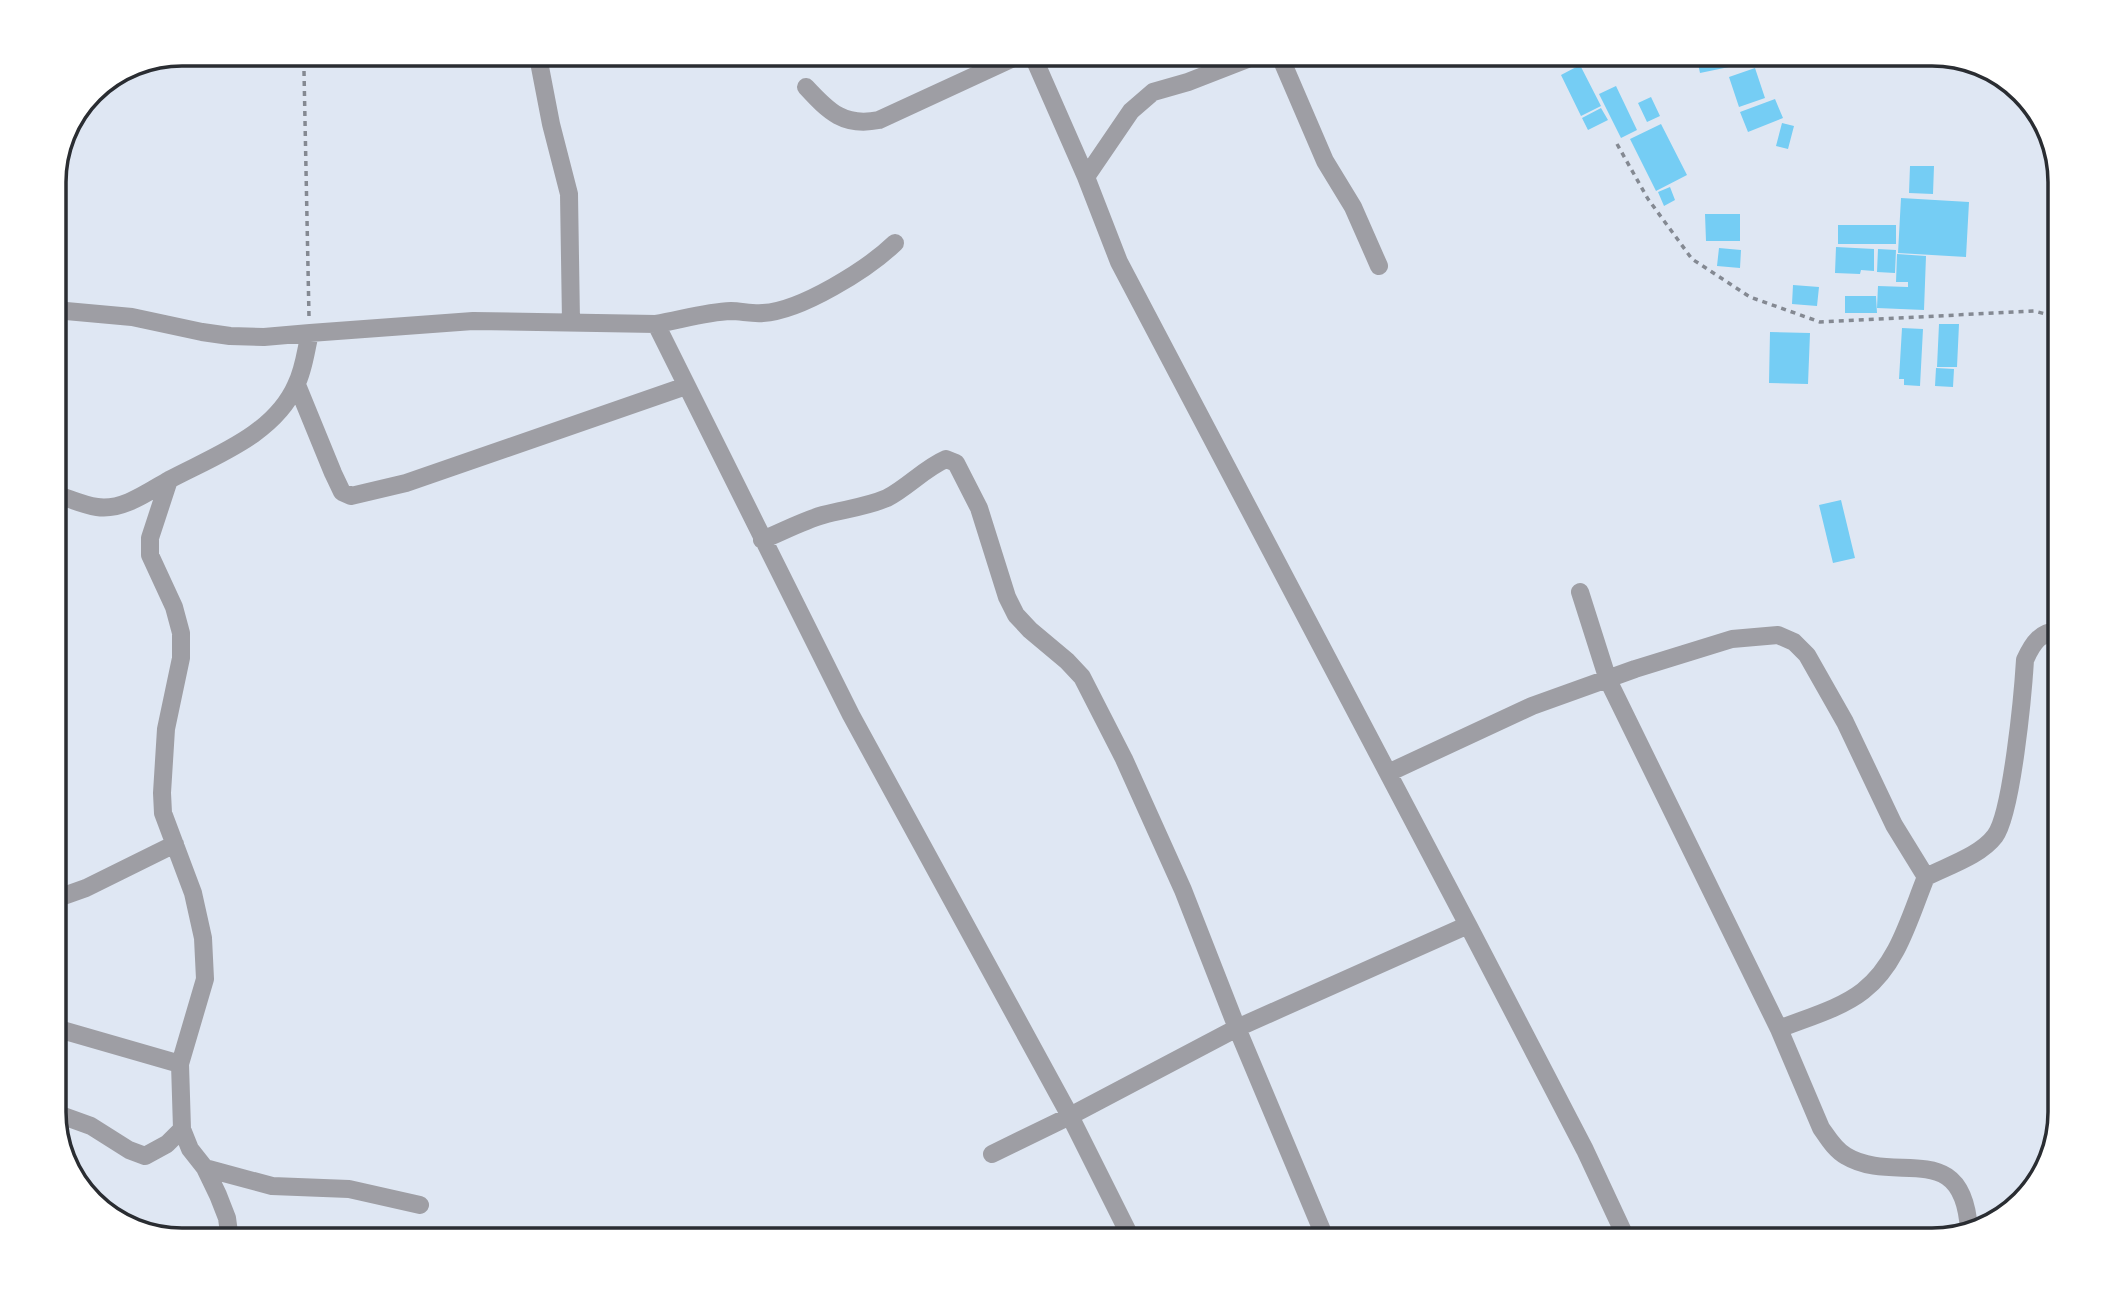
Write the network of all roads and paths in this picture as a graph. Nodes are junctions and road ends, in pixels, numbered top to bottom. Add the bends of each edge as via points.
1 (540, 66) edge
2 (996, 66) edge
3 (1037, 66) edge
4 (1229, 66) edge
5 (1284, 66) edge
6 (304, 71) dead end
7 (806, 87) dead end
8 (1617, 144) dead end
9 (1086, 177) junction
10 (895, 243) dead end
11 (1379, 266) dead end
12 (67, 311) edge
13 (2048, 315) edge
14 (571, 321) junction
15 (656, 324) junction
16 (310, 333) junction
17 (297, 385) junction
18 (686, 386) junction
19 (169, 480) junction
20 (67, 498) edge
21 (762, 540) junction
22 (1580, 592) dead end
23 (2048, 631) edge
24 (1608, 680) junction
25 (1388, 774) junction
26 (175, 844) junction
27 (1926, 877) junction
28 (67, 895) edge
29 (1468, 925) junction
30 (1237, 1028) junction
31 (1779, 1029) junction
32 (67, 1032) edge
33 (180, 1064) junction
34 (1070, 1116) junction
35 (67, 1118) edge
36 (182, 1129) junction
37 (992, 1154) dead end
38 (205, 1168) junction
39 (420, 1205) dead end
40 (1967, 1222) edge
41 (228, 1228) edge
42 (1126, 1228) edge
43 (1321, 1228) edge
44 (1622, 1228) edge

1 - 14 street via 569,194
2 - 7 street via 879,120 860,124 825,108
3 - 9 street
4 - 9 street via 1153,92 1131,111
5 - 11 street via 1325,161 1353,207
6 - 16 path
8 - 13 path via 1648,199 1692,259 1750,297 1820,322 2034,311
9 - 25 street via 1119,262
10 - 15 street via 857,273 782,309 729,311
12 - 16 street via 132,317 230,336
14 - 15 street
14 - 16 street via 473,321
15 - 18 street
16 - 17 street
17 - 18 street via 342,492 351,496 406,483
17 - 19 street via 278,413 255,433
18 - 21 street
19 - 20 street via 113,507
19 - 26 street via 150,538 150,555 181,633 181,658 166,729 162,793 163,813
21 - 30 street via 822,515 887,497 946,459 956,463 979,508 1016,615 1082,677 1124,759 1183,890
21 - 34 street via 851,715
22 - 24 street
23 - 27 street via 2032,644 2025,660 2006,810 1995,836 1982,848
24 - 25 street via 1532,706
24 - 27 street via 1732,639 1778,635 1794,642 1807,655 1894,825
24 - 31 street
25 - 29 street
26 - 28 street
26 - 33 street via 193,893 203,938 205,979
27 - 31 street via 1902,937 1877,978 1839,1005
29 - 30 street
29 - 44 street via 1586,1150
30 - 34 street
30 - 43 street
31 - 40 street via 1830,1141 1845,1156 1866,1164 1938,1171 1951,1179 1962,1195
32 - 33 street
33 - 36 street
34 - 37 street
34 - 42 street
35 - 36 street via 145,1156
36 - 38 street
38 - 39 street via 272,1186 349,1189
38 - 41 street

